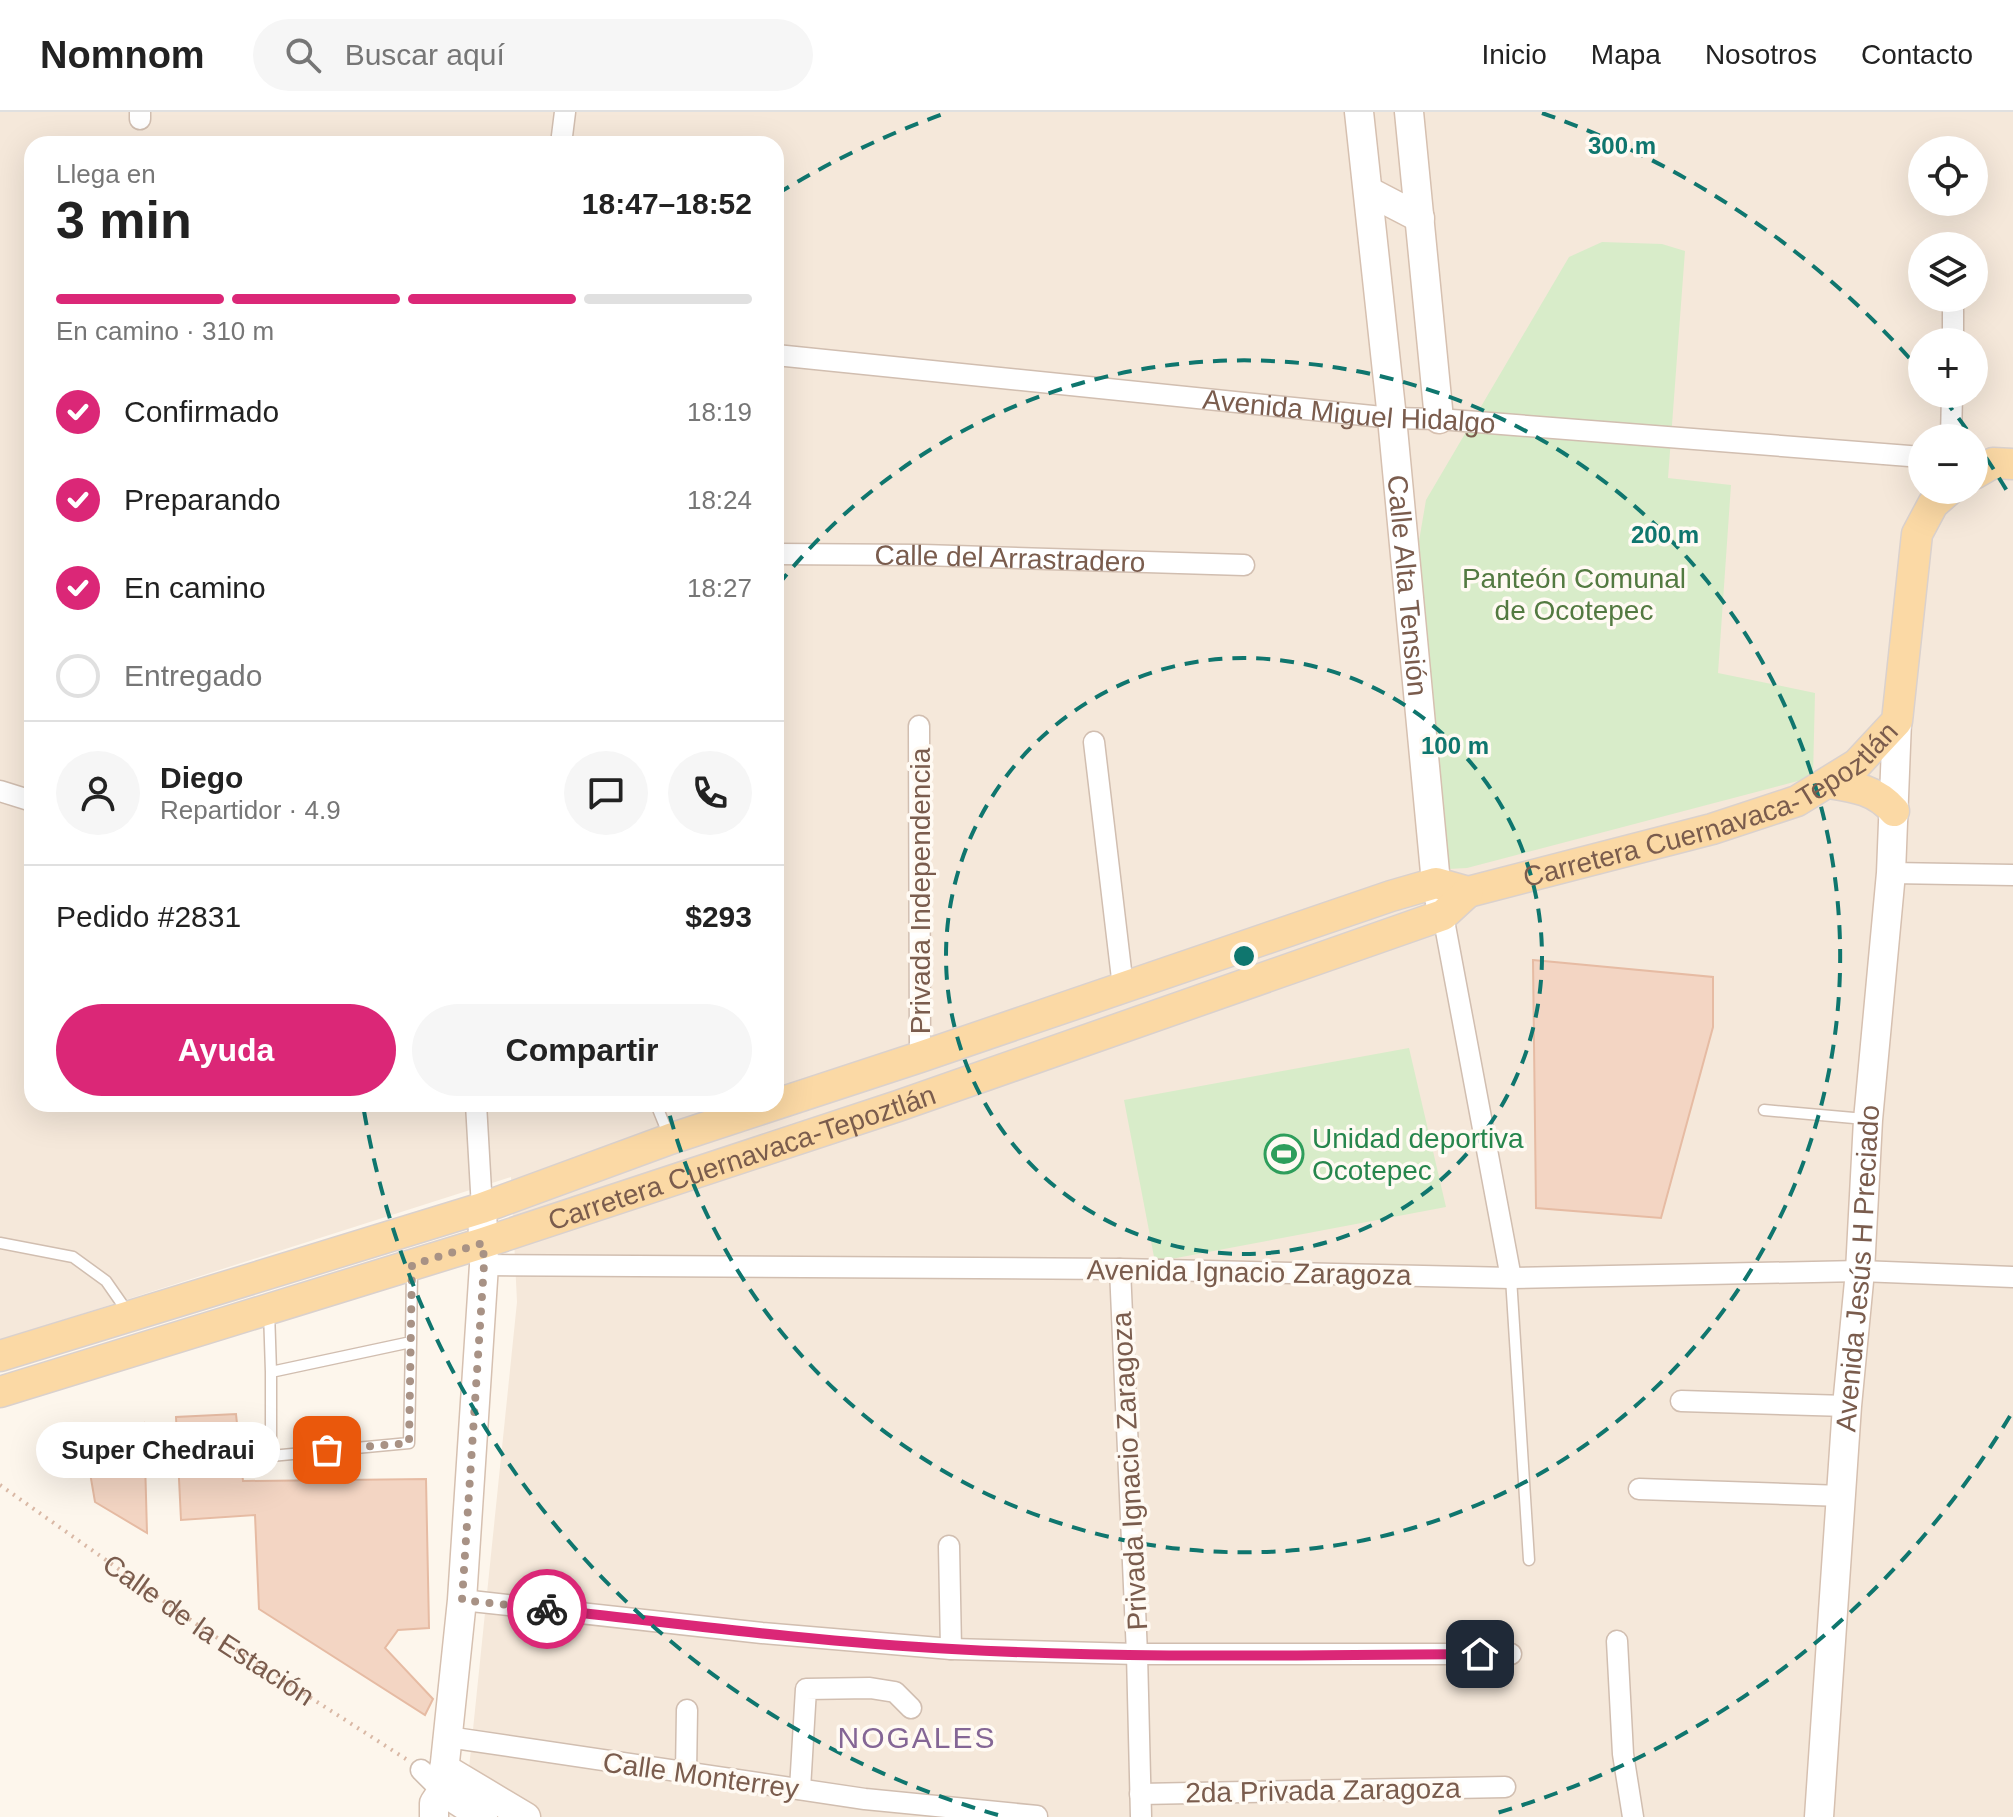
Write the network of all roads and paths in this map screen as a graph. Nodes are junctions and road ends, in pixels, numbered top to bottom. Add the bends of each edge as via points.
1 (565, 112) edge
2 (1359, 112) edge
3 (1409, 112) edge
4 (562, 136) edge
5 (1368, 191) junction
6 (1420, 218) junction
7 (784, 356) edge
8 (1392, 418) junction
9 (1439, 419) junction
10 (1908, 456) edge
11 (1933, 504) edge
12 (784, 554) edge
13 (1244, 565) dead end
14 (1897, 721) junction
15 (919, 726) dead end
16 (1094, 742) dead end
17 (1829, 783) junction
18 (0, 791) edge
19 (24, 798) edge
20 (1894, 811) junction
21 (1891, 873) junction
22 (2013, 875) edge
23 (1436, 883) junction
24 (1468, 892) junction
25 (1443, 915) junction
26 (1123, 987) junction
27 (920, 1057) junction
28 (784, 1102) edge
29 (1764, 1110) dead end
30 (476, 1112) edge
31 (659, 1112) edge
32 (752, 1112) edge
33 (1868, 1120) junction
34 (670, 1139) junction
35 (482, 1208) junction
36 (0, 1243) edge
37 (484, 1254) junction
38 (412, 1265) junction
39 (1120, 1269) junction
40 (1860, 1271) junction
41 (2013, 1277) edge
42 (1511, 1278) junction
43 (269, 1309) junction
44 (131, 1316) junction
45 (411, 1342) junction
46 (0, 1356) edge
47 (271, 1372) junction
48 (0, 1392) edge
49 (1681, 1401) dead end
50 (1847, 1406) junction
51 (0, 1485) edge
52 (1639, 1489) dead end
53 (1842, 1496) junction
54 (949, 1546) dead end
55 (1529, 1560) dead end
56 (462, 1600) junction
57 (1617, 1641) dead end
58 (951, 1649) junction
59 (1137, 1654) junction
60 (1511, 1654) dead end
61 (911, 1708) dead end
62 (687, 1710) dead end
63 (448, 1737) junction
64 (686, 1773) junction
65 (435, 1786) edge
66 (1505, 1787) dead end
67 (800, 1789) junction
68 (1140, 1794) junction
69 (864, 1808) edge
70 (954, 1813) edge
71 (1037, 1816) edge
72 (483, 1817) edge
73 (526, 1817) edge
74 (1141, 1817) edge
75 (1633, 1817) edge
76 (1819, 1817) edge

1 - 4 street
2 - 5 street, Calle Alta Tensión
3 - 6 street
5 - 6 street
5 - 8 street, Calle Alta Tensión
6 - 9 street
7 - 8 street, Avenida Miguel Hidalgo
8 - 9 street, Avenida Miguel Hidalgo
8 - 23 street, Calle Alta Tensión
9 - 10 street, Avenida Miguel Hidalgo
11 - 14 main road, Carretera Cuernavaca-Tepoztlán via 1917,534
12 - 13 street, Calle del Arrastradero
14 - 17 main road, Carretera Cuernavaca-Tepoztlán via 1857,764
14 - 20 street, Avenida Jesús H Preciado
15 - 27 street, Privada Independencia
16 - 26 street
17 - 20 main road via 1869,791
17 - 24 main road, Carretera Cuernavaca-Tepoztlán via 1797,801 1712,829
18 - 19 street
20 - 21 street, Avenida Jesús H Preciado
21 - 22 street
21 - 33 street, Avenida Jesús H Preciado
23 - 24 main road
23 - 25 street, Calle Alta Tensión
23 - 26 main road, Carretera Cuernavaca-Tepoztlán
24 - 25 main road, Carretera Cuernavaca-Tepoztlán
25 - 37 main road, Carretera Cuernavaca-Tepoztlán
25 - 42 street
26 - 27 main road, Carretera Cuernavaca-Tepoztlán
27 - 28 main road, Carretera Cuernavaca-Tepoztlán
29 - 33 lane
30 - 35 street
31 - 34 lane
32 - 34 main road, Carretera Cuernavaca-Tepoztlán
33 - 40 street, Avenida Jesús H Preciado
34 - 35 main road, Carretera Cuernavaca-Tepoztlán
35 - 37 street
35 - 44 main road, Carretera Cuernavaca-Tepoztlán
36 - 44 lane via 73,1257 106,1281
37 - 38 main road, Carretera Cuernavaca-Tepoztlán
37 - 39 street, Avenida Ignacio Zaragoza
37 - 56 street
38 - 43 main road, Carretera Cuernavaca-Tepoztlán
38 - 45 lane
39 - 42 street, Avenida Ignacio Zaragoza
39 - 59 street, Privada Ignacio Zaragoza
40 - 41 street, Avenida Ignacio Zaragoza
40 - 42 street, Avenida Ignacio Zaragoza
40 - 50 street, Avenida Jesús H Preciado
42 - 55 lane
43 - 47 lane
43 - 48 main road, Carretera Cuernavaca-Tepoztlán
44 - 46 main road, Carretera Cuernavaca-Tepoztlán
45 - 47 lane
45 - 47 lane via 409,1443 271,1456
49 - 50 street
50 - 53 street, Avenida Jesús H Preciado
51 - 65 path, Calle de la Estación
52 - 53 street
53 - 76 street, Avenida Jesús H Preciado
54 - 58 street
56 - 58 street
56 - 63 street
57 - 75 street via 1623,1754
58 - 59 street
59 - 60 street
59 - 68 street, Privada Ignacio Zaragoza
61 - 67 street via 895,1692 806,1689
62 - 64 street
63 - 64 street, Calle Monterrey
63 - 65 street
64 - 67 street, Calle Monterrey
65 - 72 street
65 - 73 street
66 - 68 street, 2da Privada Zaragoza
67 - 69 street, Calle Monterrey
68 - 74 street, Privada Ignacio Zaragoza
69 - 70 street, Calle Monterrey
70 - 71 street, Calle Monterrey

